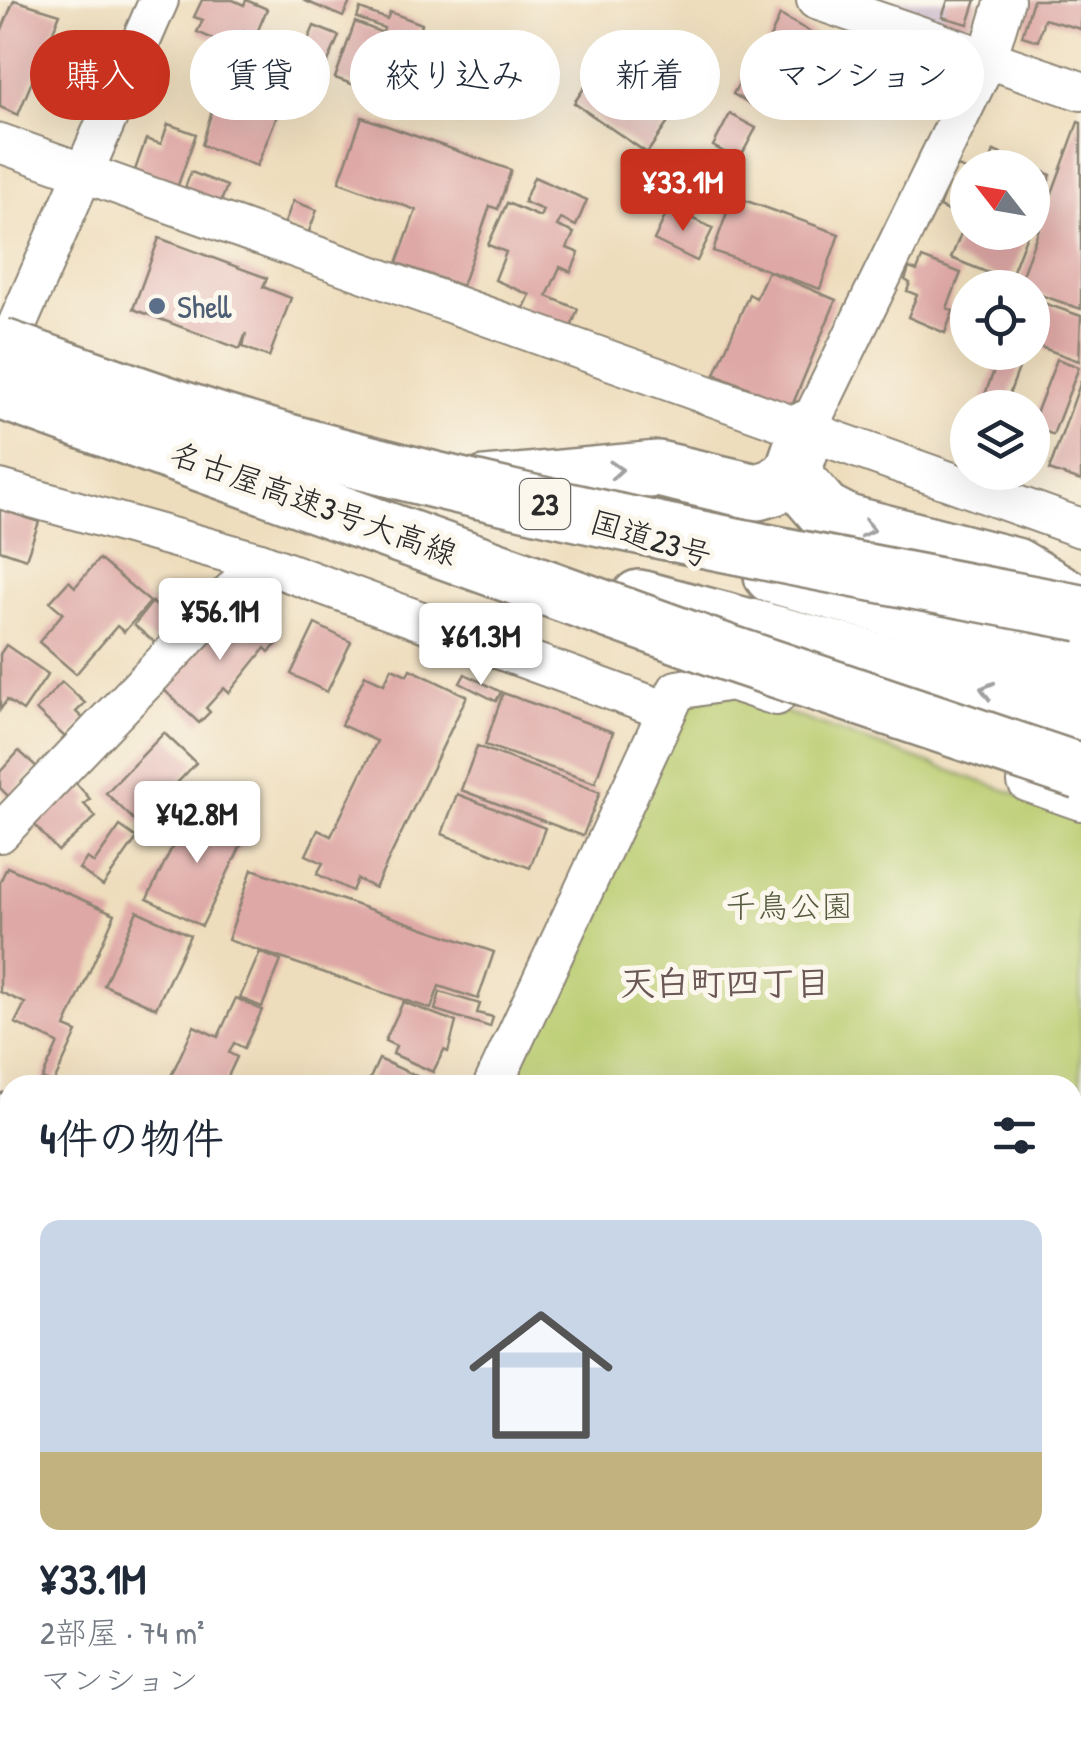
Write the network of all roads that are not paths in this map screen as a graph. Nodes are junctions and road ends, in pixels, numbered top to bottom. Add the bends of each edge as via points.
1 (159, 0) edge
2 (816, 0) edge
3 (1005, 0) edge
4 (987, 60) junction
5 (1081, 90) edge
6 (0, 143) edge
7 (86, 176) junction
8 (4, 339) edge
9 (0, 391) edge
10 (0, 407) edge
11 (800, 451) junction
12 (485, 485) junction
13 (0, 489) edge
14 (1081, 528) edge
15 (260, 562) junction
16 (1081, 609) edge
17 (1081, 660) edge
18 (672, 701) junction
19 (1081, 714) edge
20 (1081, 772) edge
21 (1081, 800) edge
22 (0, 833) edge
23 (498, 1075) edge

1 - 7 street
2 - 4 street
3 - 4 street
4 - 5 street
4 - 11 street
6 - 7 street
7 - 8 street
7 - 11 street
8 - 12 highway, 国道23号 / 23
8 - 16 highway, 名古屋高速3号大高線, bridge via 285,441 483,492 704,541
9 - 20 highway, 名古屋高速3号大高線, bridge via 724,652
19 -> 10 highway, 国道23号 / 23 via 310,506
12 -> 11 highway via 658,469 757,492 774,487
11 - 14 street
11 -> 16 highway via 824,511 847,523 1015,566
12 - 17 highway, 国道23号 / 23 via 694,552
13 - 15 street
15 - 18 street
15 - 22 street
18 - 21 street via 731,681
18 - 23 street

